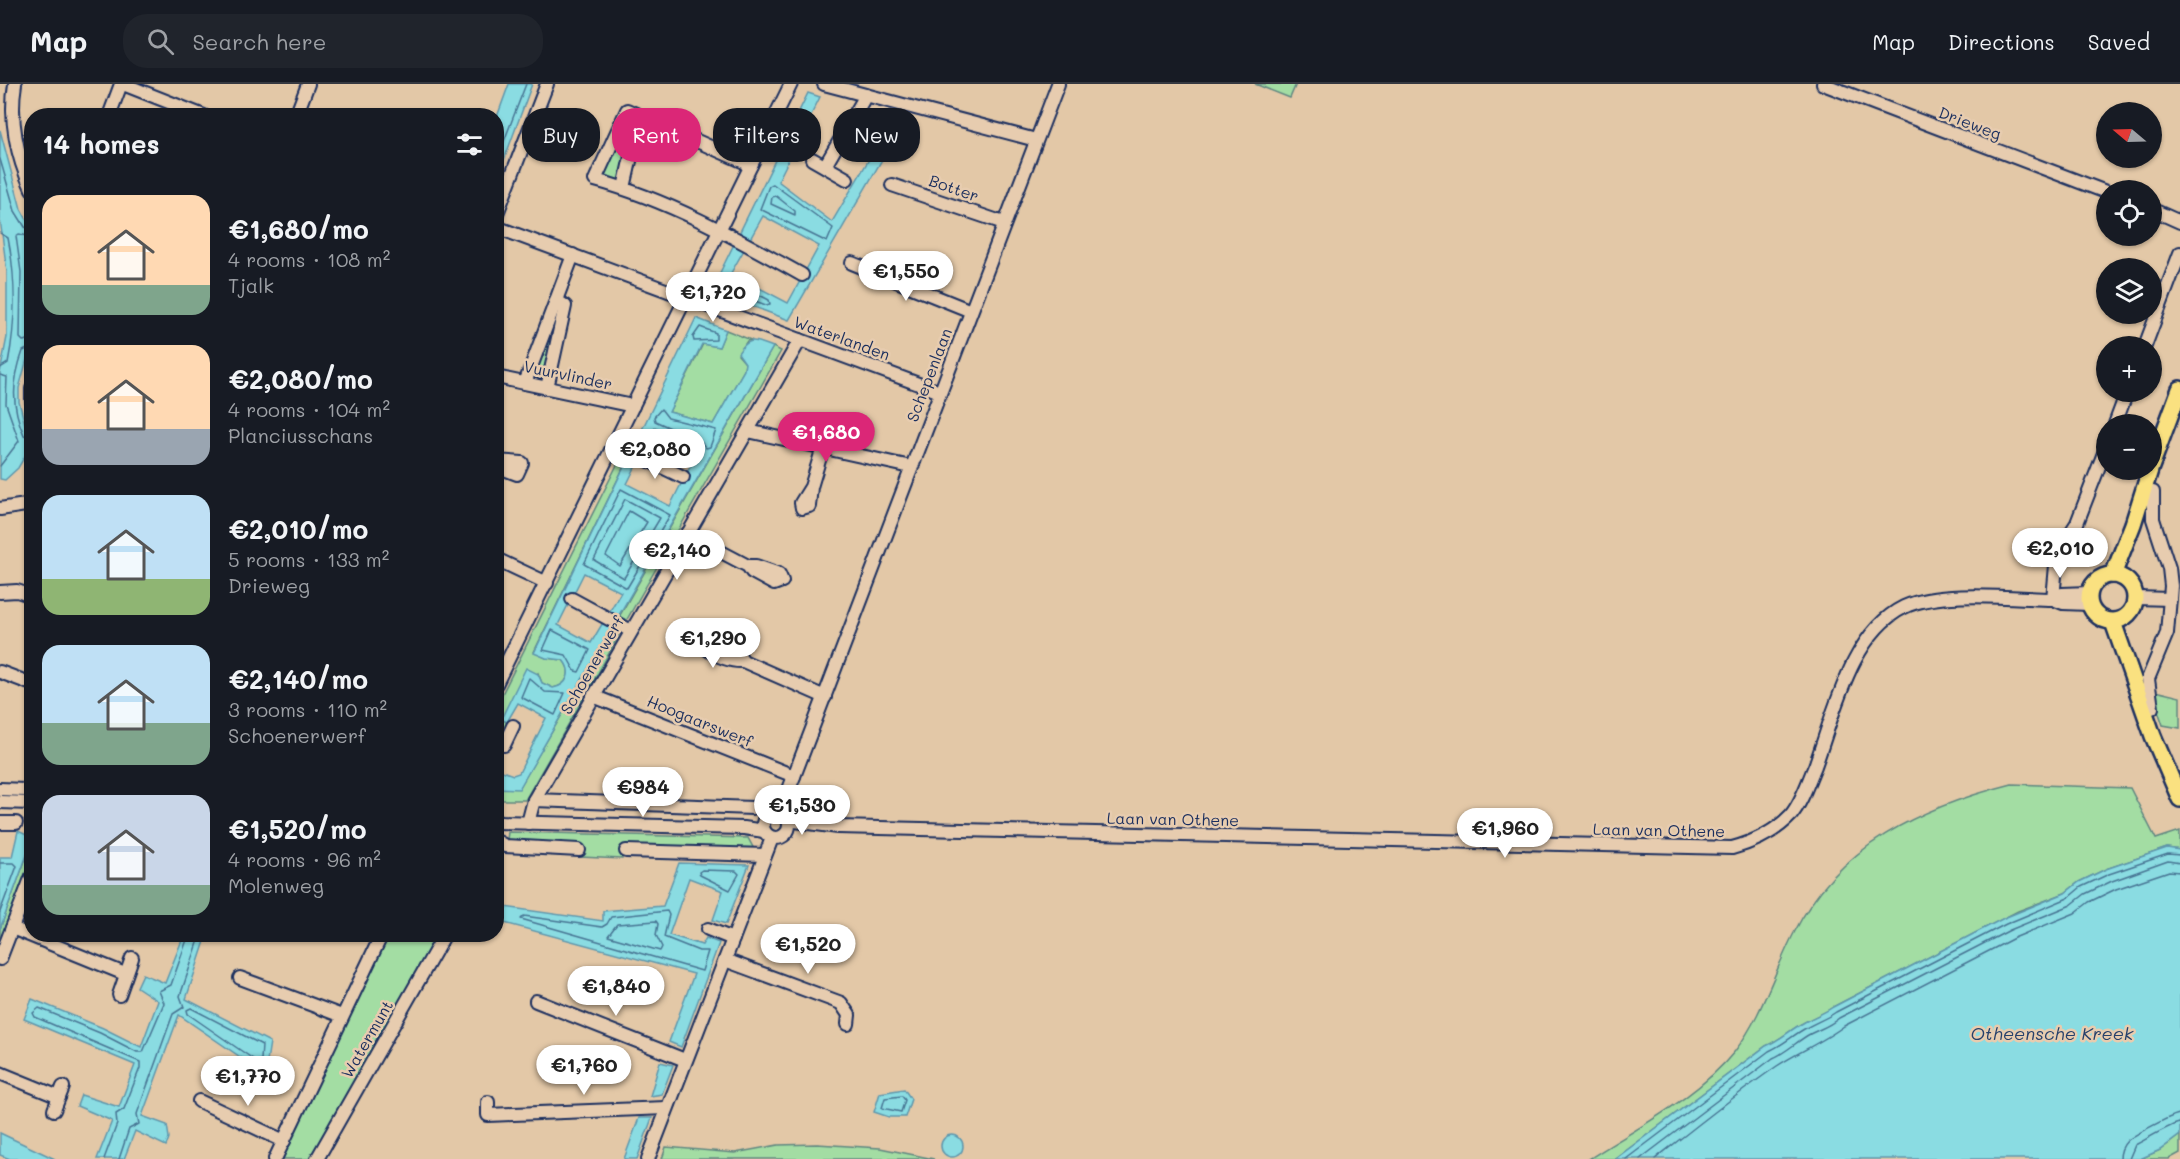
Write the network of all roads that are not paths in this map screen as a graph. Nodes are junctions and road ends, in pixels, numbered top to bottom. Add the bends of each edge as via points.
1 (15, 84) edge
2 (122, 84) edge
3 (308, 84) edge
4 (547, 84) edge
5 (791, 84) edge
6 (824, 84) edge
7 (1058, 84) edge
8 (1823, 84) edge
9 (864, 91) edge
10 (112, 108) edge
11 (184, 108) edge
12 (299, 108) edge
13 (1036, 140) junction
14 (612, 143) edge
15 (701, 143) edge
16 (630, 162) edge
17 (818, 162) edge
18 (751, 165) junction
19 (825, 166) junction
20 (24, 173) edge
21 (847, 179) dead end
22 (892, 185) dead end
23 (624, 188) junction
24 (2096, 188) edge
25 (504, 195) edge
26 (2162, 214) edge
27 (2180, 222) edge
28 (1004, 223) junction
29 (504, 230) edge
30 (725, 232) junction
31 (2180, 253) edge
32 (573, 255) junction
33 (852, 263) dead end
34 (802, 275) dead end
35 (686, 297) junction
36 (556, 300) junction
37 (971, 311) junction
38 (2149, 336) edge
39 (800, 340) junction
40 (504, 379) edge
41 (525, 383) junction
42 (547, 387) junction
43 (2180, 389) edge
44 (940, 392) junction
45 (633, 406) junction
46 (748, 430) junction
47 (2162, 438) edge
48 (615, 444) junction
49 (823, 447) junction
50 (504, 462) edge
51 (911, 467) junction
52 (504, 469) edge
53 (2096, 474) edge
54 (683, 477) dead end
55 (2147, 480) edge
56 (811, 487) dead end
57 (2153, 492) dead end
58 (24, 505) edge
59 (0, 509) edge
60 (687, 534) junction
61 (504, 563) edge
62 (748, 566) dead end
63 (2119, 576) junction
64 (547, 583) junction
65 (0, 592) edge
66 (24, 593) edge
67 (2089, 598) junction
68 (2136, 598) junction
69 (572, 599) dead end
70 (2053, 599) junction
71 (2170, 599) junction
72 (2119, 620) junction
73 (631, 631) junction
74 (504, 656) edge
75 (509, 658) junction
76 (743, 661) dead end
77 (504, 668) edge
78 (0, 672) edge
79 (24, 681) edge
80 (593, 696) junction
81 (825, 697) junction
82 (2152, 708) dead end
83 (794, 776) junction
84 (0, 789) edge
85 (24, 790) edge
86 (2180, 799) edge
87 (534, 800) junction
88 (0, 802) edge
89 (24, 803) edge
90 (725, 807) junction
91 (0, 808) edge
92 (753, 808) dead end
93 (24, 809) edge
94 (504, 819) edge
95 (529, 820) junction
96 (785, 822) junction
97 (0, 823) edge
98 (15, 823) dead end
99 (724, 824) junction
100 (766, 830) junction
101 (504, 846) edge
102 (579, 850) dead end
103 (626, 851) dead end
104 (765, 855) junction
105 (24, 897) edge
106 (12, 928) junction
107 (708, 929) dead end
108 (24, 933) edge
109 (734, 939) junction
110 (46, 942) edge
111 (378, 942) edge
112 (441, 942) edge
113 (132, 958) dead end
114 (0, 959) edge
115 (725, 960) junction
116 (125, 974) junction
117 (240, 978) dead end
118 (119, 995) dead end
119 (536, 1001) dead end
120 (342, 1016) junction
121 (848, 1024) dead end
122 (685, 1060) junction
123 (0, 1073) edge
124 (199, 1101) dead end
125 (488, 1102) dead end
126 (666, 1108) junction
127 (54, 1110) dead end
128 (284, 1141) junction
129 (274, 1159) edge
130 (316, 1159) edge
131 (648, 1159) edge

1 - 20 street via 16,142
2 - 10 street
2 - 11 street
3 - 12 street
4 - 25 street
5 - 18 street
6 - 9 street
7 - 13 street, Schepenlaan
8 - 24 street, Drieweg
9 - 13 street
9 - 19 street
13 - 28 street, Schepenlaan
14 - 23 street via 595,180
15 - 18 street
16 - 23 street
17 - 19 street
18 - 30 street
19 - 21 street
22 - 28 street, Botter
23 - 30 street
26 - 27 street
28 - 37 street, Schepenlaan
29 - 32 street, Waterlanden
30 - 34 street
30 - 35 street
31 - 38 street
32 - 35 street, Waterlanden
32 - 36 street
33 - 37 street
35 - 39 street, Waterlanden
35 - 45 street
36 - 41 street
36 - 42 street via 565,306
37 - 44 street, Schepenlaan
39 - 44 street, Waterlanden
39 - 46 street, Schoenerwerf
40 - 41 street, Vuurvlinder
41 - 42 street, Vuurvlinder
42 - 45 street, Vuurvlinder
43 - 47 main road
44 - 51 street, Schepenlaan
45 - 48 street
46 - 49 street
46 - 60 street, Schoenerwerf
48 - 54 street
48 - 64 street
49 - 51 street
49 - 56 street
50 - 52 street via 522,463 517,474
51 - 81 street, Schepenlaan
53 - 70 street via 2077,523 2057,554
55 - 63 main road
57 - 71 street via 2153,519 2169,568
58 - 59 street
60 - 62 street
60 - 73 street, Schoenerwerf
61 - 64 street
63 - 67 main road via 2100,578
63 - 68 main road via 2134,589
64 - 75 street
65 - 66 street
67 - 70 street, Laan van Othene via 2062,594
67 - 72 main road via 2098,617
68 - 71 street
68 - 72 main road via 2131,612
69 - 73 street
70 - 96 street, Laan van Othene via 1942,598 1905,607 1886,618 1866,640 1852,667 1811,776 1791,814 1759,838 1732,848 838,827
71 - 82 street via 2167,633 2148,680
72 - 86 main road via 2153,736
73 - 80 street, Schoenerwerf
74 - 75 street
75 - 77 street
76 - 81 street
78 - 79 street
80 - 83 street, Hoogaarswerf
80 - 87 street, Schoenerwerf
81 - 83 street, Schepenlaan
83 - 96 street, Schepenlaan
84 - 85 street
87 - 90 street
87 - 95 street, Schoenerwerf
88 - 89 street
90 - 92 street
90 - 99 street
91 - 93 street
94 - 95 street
95 - 99 street
96 - 100 street via 770,814
96 - 100 street via 781,838
97 - 98 street
99 - 100 street
100 - 104 street
101 - 102 street
103 - 104 street
104 - 109 street
105 - 106 street
106 - 108 street
106 - 114 street
107 - 109 street
109 - 115 street
110 - 116 street
111 - 120 street
112 - 130 street, Watermunt
113 - 116 street
115 - 121 street via 841,1003 849,1015
115 - 122 street
116 - 118 street
117 - 120 street
119 - 122 street
120 - 128 street
122 - 126 street
123 - 127 street via 61,1092
124 - 128 street
125 - 126 street via 488,1114
126 - 131 street
128 - 129 street

